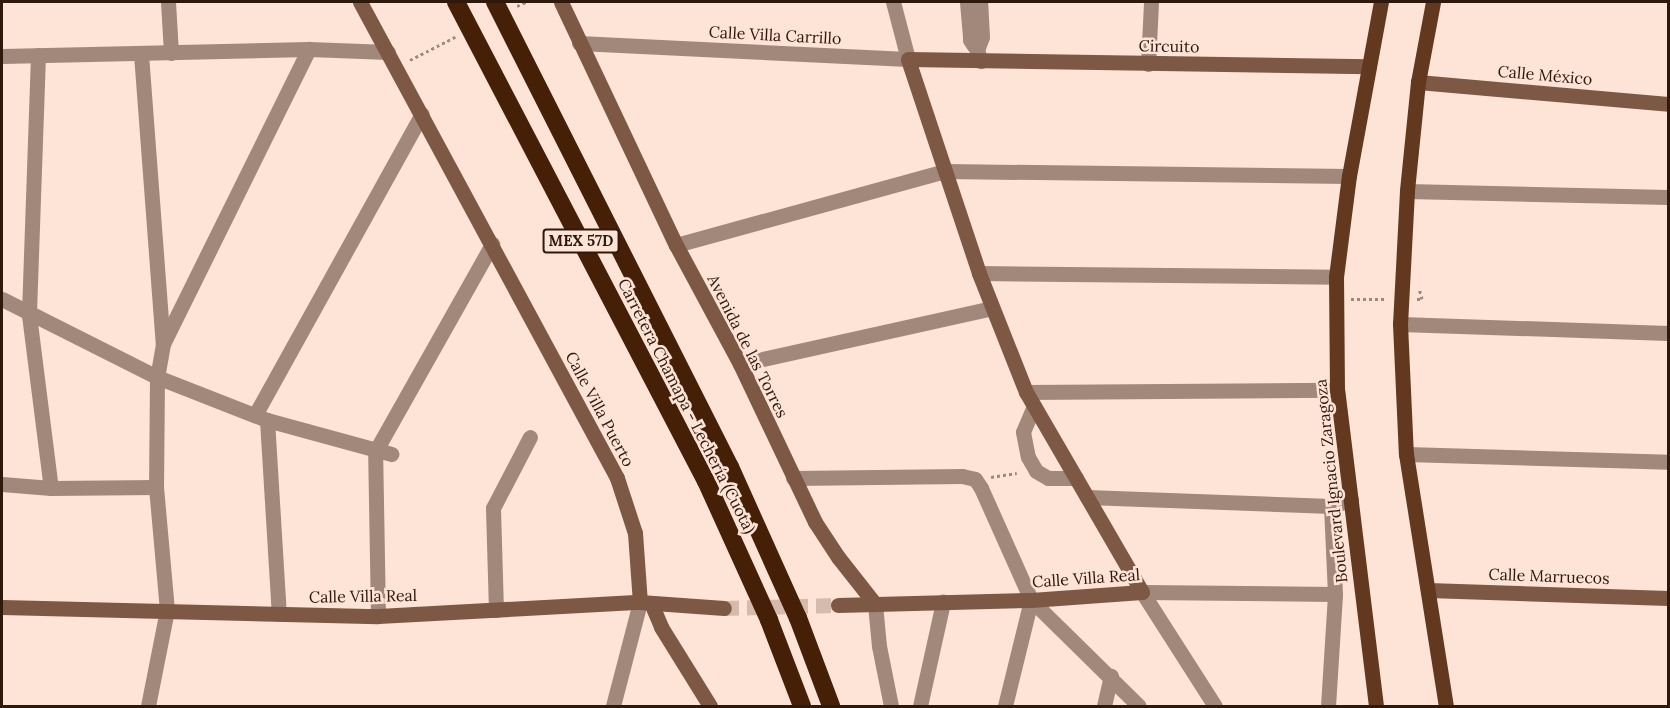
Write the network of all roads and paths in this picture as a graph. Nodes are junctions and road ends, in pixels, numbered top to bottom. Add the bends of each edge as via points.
1 (168, 2) edge
2 (360, 2) edge
3 (456, 2) edge
4 (495, 2) edge
5 (561, 2) edge
6 (569, 2) edge
7 (893, 2) edge
8 (966, 2) edge
9 (980, 2) edge
10 (1151, 2) edge
11 (1382, 2) edge
12 (1433, 2) edge
13 (569, 20) junction
14 (579, 43) junction
15 (309, 49) junction
16 (388, 52) junction
17 (171, 53) junction
18 (141, 54) junction
19 (2, 56) edge
20 (38, 56) junction
21 (975, 57) junction
22 (908, 59) junction
23 (1148, 64) junction
24 (1370, 66) junction
25 (1419, 82) junction
26 (1668, 104) edge
27 (422, 114) junction
28 (945, 171) junction
29 (1349, 176) junction
30 (1407, 191) junction
31 (1668, 197) edge
32 (492, 244) junction
33 (676, 245) junction
34 (979, 273) junction
35 (1336, 277) junction
36 (2, 299) edge
37 (1347, 299) dead end
38 (1390, 299) dead end
39 (1412, 299) dead end
40 (1422, 299) dead end
41 (992, 308) junction
42 (29, 315) junction
43 (1400, 324) junction
44 (1668, 333) edge
45 (163, 344) junction
46 (740, 364) junction
47 (157, 377) junction
48 (1337, 390) junction
49 (1026, 392) junction
50 (1034, 406) junction
51 (261, 418) junction
52 (530, 437) dead end
53 (375, 452) junction
54 (391, 454) dead end
55 (1406, 454) junction
56 (1668, 462) edge
57 (1036, 471) junction
58 (793, 478) junction
59 (1076, 478) junction
60 (975, 479) junction
61 (2, 484) edge
62 (156, 487) junction
63 (51, 488) junction
64 (1087, 497) junction
65 (1351, 500) junction
66 (1331, 506) junction
67 (1428, 590) junction
68 (1142, 592) junction
69 (1335, 594) junction
70 (1668, 598) edge
71 (1031, 600) junction
72 (943, 602) junction
73 (645, 603) junction
74 (875, 604) junction
75 (838, 605) tunnel mouth
76 (2, 607) edge
77 (724, 608) tunnel mouth
78 (166, 610) junction
79 (496, 610) junction
80 (279, 614) junction
81 (378, 616) junction
82 (1111, 676) junction
83 (148, 706) edge
84 (613, 706) edge
85 (710, 706) edge
86 (802, 706) edge
87 (831, 706) edge
88 (891, 706) edge
89 (920, 706) edge
90 (1005, 706) edge
91 (1104, 706) edge
92 (1139, 706) edge
93 (1215, 706) edge
94 (1328, 706) edge
95 (1376, 706) edge
96 (1446, 706) edge
97 (1453, 706) edge

1 - 17 street
2 - 16 street, Calle Villa Puerto
3 - 86 highway, Carretera Chamapa - Lechería (Cuota) / MEX 57D via 706,481 769,620
4 - 87 highway, Carretera Chamapa - Lechería (Cuota) / MEX 57D via 730,467 798,618
5 - 13 street, Avenida de las Torres
6 - 13 street
7 - 22 street
8 - 21 street
9 - 21 street via 982,37
10 - 23 street
11 - 24 main road, Boulevard Ignacio Zaragoza
12 - 25 main road
13 - 14 street, Avenida de las Torres
14 - 22 street, Calle Villa Carrillo
14 - 33 street, Avenida de las Torres
15 - 16 street
15 - 17 street
15 - 45 street
16 - 27 street, Calle Villa Puerto
17 - 18 street
18 - 20 street
18 - 45 street
19 - 20 street
20 - 42 street
21 - 22 street, Calle Villa Carrillo
21 - 23 street, Circuito
22 - 28 street
23 - 24 street, Circuito
24 - 29 main road, Boulevard Ignacio Zaragoza
25 - 26 street, Calle México
25 - 30 main road
27 - 32 street, Calle Villa Puerto
27 - 51 street
28 - 29 street
28 - 33 street
28 - 34 street
29 - 35 main road, Boulevard Ignacio Zaragoza
30 - 31 street
30 - 43 main road
32 - 53 street
32 - 73 street, Calle Villa Puerto via 617,478 635,533
33 - 46 street, Avenida de las Torres
34 - 35 street
34 - 41 street
35 - 48 main road, Boulevard Ignacio Zaragoza
36 - 42 street
37 - 38 path
39 - 40 path
41 - 46 street
41 - 49 street
42 - 47 street
42 - 63 street
43 - 44 street
43 - 55 main road
45 - 47 street
46 - 58 street, Avenida de las Torres
47 - 51 street
47 - 62 street
48 - 49 street
48 - 65 main road, Boulevard Ignacio Zaragoza
49 - 50 street
50 - 57 street via 1023,432 1028,457
50 - 59 street
51 - 53 street
51 - 80 street
52 - 79 street via 493,507
53 - 54 street
53 - 81 street
55 - 56 street
55 - 67 main road
57 - 59 street via 1048,478
57 - 60 path
58 - 60 street
58 - 74 street, Avenida de las Torres via 838,557
59 - 64 street
60 - 71 street
61 - 63 street
62 - 63 street
62 - 78 street
64 - 66 street
64 - 68 street
65 - 66 street
65 - 95 main road, Boulevard Ignacio Zaragoza
66 - 69 street
67 - 70 street, Calle Marruecos
67 - 96 main road
68 - 69 street, Calle Villa Real
68 - 71 street, Calle Villa Real
68 - 93 street
69 - 94 street
71 - 72 street, Calle Villa Real
71 - 82 street
71 - 90 street
72 - 74 street, Calle Villa Real
72 - 89 street
73 - 77 street, Calle Villa Real
73 - 79 street, Calle Villa Real
73 - 84 street
73 - 85 street, Calle Villa Puerto
74 - 75 street, Calle Villa Real
74 - 88 street
76 - 78 street, Calle Villa Real
78 - 80 street, Calle Villa Real
78 - 83 street
79 - 81 street, Calle Villa Real
80 - 81 street, Calle Villa Real
82 - 91 street
82 - 92 street
96 - 97 street

